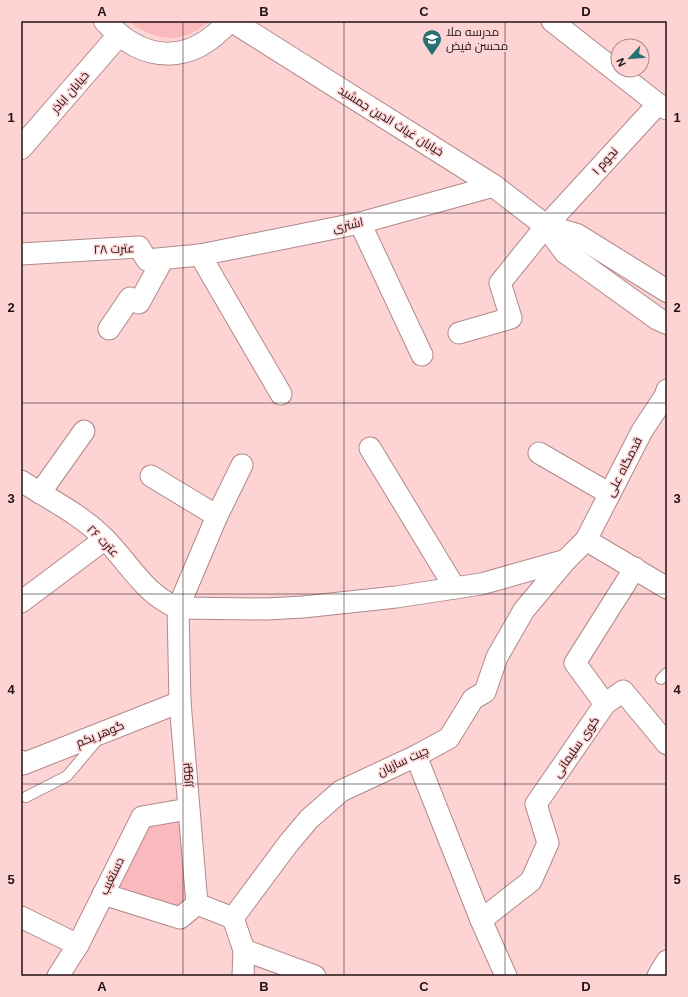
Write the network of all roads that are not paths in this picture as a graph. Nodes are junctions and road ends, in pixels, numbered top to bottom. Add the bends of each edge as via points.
1 (229, 21) edge
2 (232, 21) edge
3 (552, 21) edge
4 (112, 28) edge
5 (662, 106) edge
6 (21, 148) edge
7 (494, 186) junction
8 (360, 223) junction
9 (546, 226) junction
10 (21, 254) edge
11 (200, 255) junction
12 (163, 259) junction
13 (667, 291) edge
14 (667, 323) edge
15 (109, 329) dead end
16 (459, 333) dead end
17 (422, 355) dead end
18 (281, 394) dead end
19 (667, 394) edge
20 (84, 431) dead end
21 (370, 448) dead end
22 (539, 453) dead end
23 (242, 466) dead end
24 (151, 476) dead end
25 (21, 481) edge
26 (40, 493) junction
27 (610, 494) junction
28 (217, 516) junction
29 (106, 539) junction
30 (586, 540) junction
31 (566, 560) junction
32 (634, 568) junction
33 (455, 588) junction
34 (667, 588) edge
35 (21, 602) edge
36 (178, 608) junction
37 (180, 702) junction
38 (605, 704) junction
39 (105, 731) junction
40 (667, 744) edge
41 (416, 756) junction
42 (21, 761) edge
43 (26, 797) dead end
44 (188, 809) junction
45 (103, 894) junction
46 (197, 904) junction
47 (21, 917) edge
48 (233, 918) junction
49 (481, 920) junction
50 (78, 945) junction
51 (244, 950) junction
52 (667, 961) edge
53 (58, 976) edge
54 (243, 976) edge
55 (315, 976) edge
56 (506, 976) edge
57 (658, 976) edge

1 - 4 main road via 217,36 199,47 178,53 157,53 136,47
2 - 7 main road, خیابان غیاث الدین جمشید
3 - 5 street
4 - 6 main road, خیابان اباذر
5 - 9 street, نجوم ۱
7 - 8 street, اشتری
7 - 9 main road, خیابان غیاث الدین جمشید
8 - 11 street, اشتری
8 - 17 street
9 - 13 main road, خیابان غیاث الدین جمشید via 577,235
9 - 14 main road, خیابان غیاث الدین جمشید via 565,252
9 - 16 street, نجوم ۱ via 500,283 511,318
10 - 12 street, عترت ۲۸ via 139,247 148,260
11 - 12 street, عترت ۲۸
11 - 18 street
12 - 15 street via 139,303 130,298
19 - 27 street, قدمگاه علی via 642,432
20 - 26 street
21 - 33 street
22 - 27 street
23 - 28 street
24 - 28 street
25 - 26 street, عترت ۲۶
26 - 29 street, عترت ۲۶
27 - 30 street, قدمگاه علی
28 - 36 street
29 - 35 street
29 - 36 street, عترت ۲۶ via 136,577 166,603
30 - 31 street, چیت سازیان
30 - 32 street
31 - 33 street via 488,583
31 - 41 street, چیت سازیان via 524,610 497,657 485,692 473,699 449,738
32 - 34 street
32 - 38 street, کوی سلیمانی via 575,663
33 - 36 street via 303,607
36 - 37 street, بهورز
37 - 39 street, گوهر یکم
37 - 44 street, بهورز
38 - 40 street via 623,691
38 - 49 street, کوی سلیمانی via 536,804 548,843 531,880
39 - 42 street, گوهر یکم via 23,764
39 - 43 lane via 67,776
41 - 48 street, چیت سازیان via 341,791 314,814 288,844
41 - 49 street
44 - 45 street, دستغیب via 142,817
44 - 46 street, بهورز
45 - 46 street via 180,918
45 - 50 street, دستغیب
46 - 48 street
47 - 50 street
48 - 51 street
49 - 56 street
50 - 53 street, دستغیب
51 - 54 street
51 - 55 street
52 - 57 street

